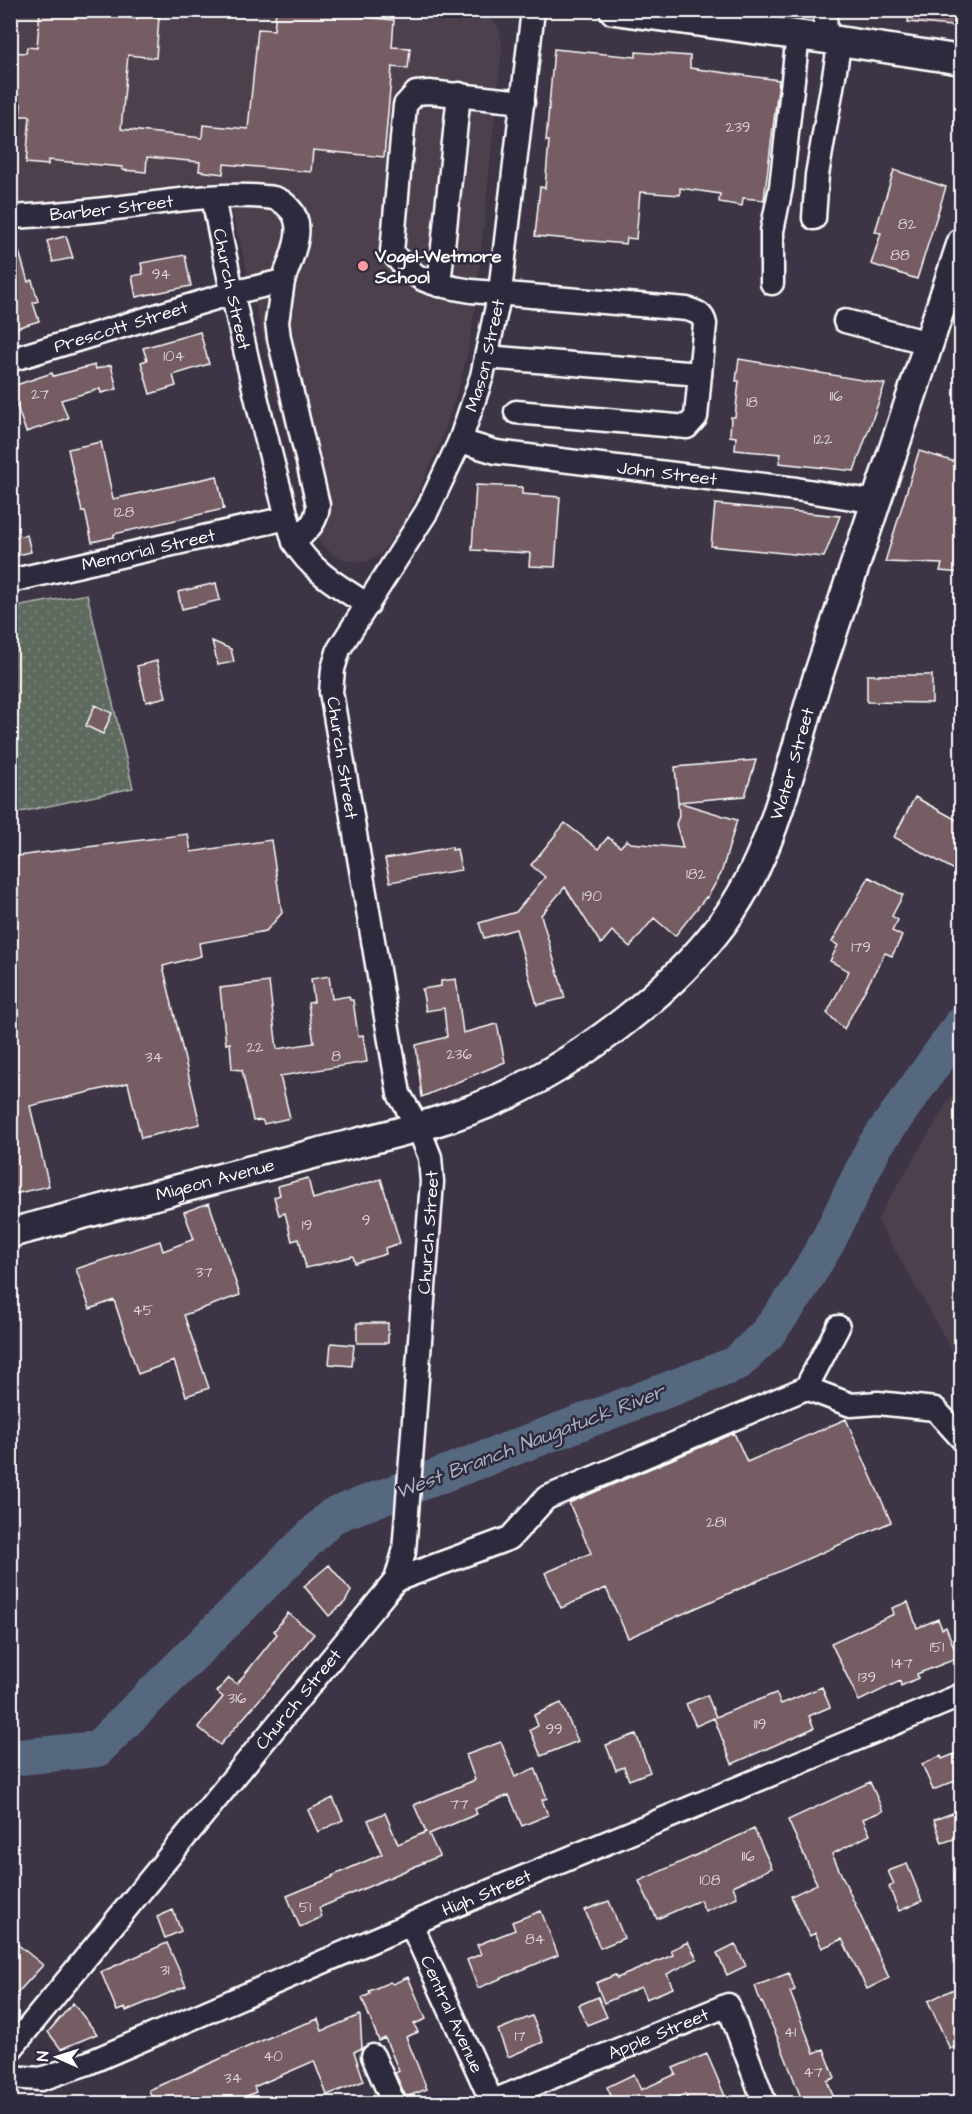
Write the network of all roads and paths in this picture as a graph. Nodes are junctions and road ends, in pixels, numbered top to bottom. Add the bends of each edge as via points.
1 (533, 10) edge
2 (614, 10) edge
3 (825, 10) edge
4 (798, 35) junction
5 (833, 40) junction
6 (962, 60) edge
7 (459, 94) junction
8 (523, 102) junction
9 (213, 197) junction
10 (10, 217) edge
11 (814, 218) dead end
12 (962, 242) edge
13 (283, 281) junction
14 (772, 283) dead end
15 (439, 285) junction
16 (500, 292) junction
17 (232, 293) junction
18 (845, 321) dead end
19 (929, 343) junction
20 (486, 357) junction
21 (10, 360) edge
22 (700, 374) junction
23 (516, 412) dead end
24 (459, 441) junction
25 (877, 502) junction
26 (287, 518) junction
27 (294, 542) junction
28 (10, 581) edge
29 (368, 605) junction
30 (418, 1127) junction
31 (10, 1233) edge
32 (838, 1327) dead end
33 (806, 1388) junction
34 (962, 1439) edge
35 (396, 1580) junction
36 (962, 1695) edge
37 (411, 1924) junction
38 (10, 2050) edge
39 (373, 2056) dead end
40 (10, 2077) edge
41 (490, 2102) edge
42 (394, 2103) edge
43 (765, 2103) edge

1 - 8 street, Mason Street
2 - 4 main road
3 - 5 street
4 - 5 main road
4 - 14 street via 781,187 772,231
5 - 6 main road
5 - 11 street
7 - 8 street
7 - 15 street
7 - 15 street via 416,93 405,105 392,252 404,269 421,281
8 - 16 street, Mason Street
9 - 10 street, Barber Street
9 - 13 street, Barber Street via 266,197 290,208 297,220 297,238
9 - 17 street, Church Street
12 - 19 main road, Water Street
13 - 17 street, Prescott Street
13 - 27 street via 277,322 279,338 318,505 314,524
15 - 16 street
16 - 20 street, Mason Street
16 - 22 street via 697,312 704,317 705,324
17 - 21 street, Prescott Street
17 - 26 street, Church Street
18 - 19 street
19 - 25 main road, Water Street
20 - 22 street
20 - 24 street, Mason Street
22 - 23 street via 696,417 687,427
24 - 25 street, John Street via 496,452
24 - 29 street, Mason Street via 427,511
25 - 30 main road, Water Street via 804,719 773,828 722,924 634,1013 557,1068 507,1095
26 - 27 street, Church Street
26 - 28 street, Memorial Street
27 - 29 street, Church Street via 317,571
29 - 30 street, Church Street via 339,649 331,692 399,1094
30 - 31 main road, Migeon Avenue
30 - 35 street, Church Street via 430,1157 432,1182 404,1552
32 - 33 street
33 - 34 street via 851,1405 878,1403 934,1409
33 - 35 street via 546,1498 510,1538
35 - 38 street, Church Street
36 - 37 street, High Street
37 - 40 street, High Street via 88,2063 41,2079
37 - 41 street, Central Avenue
39 - 42 street
41 - 43 street, Apple Street via 728,2005

